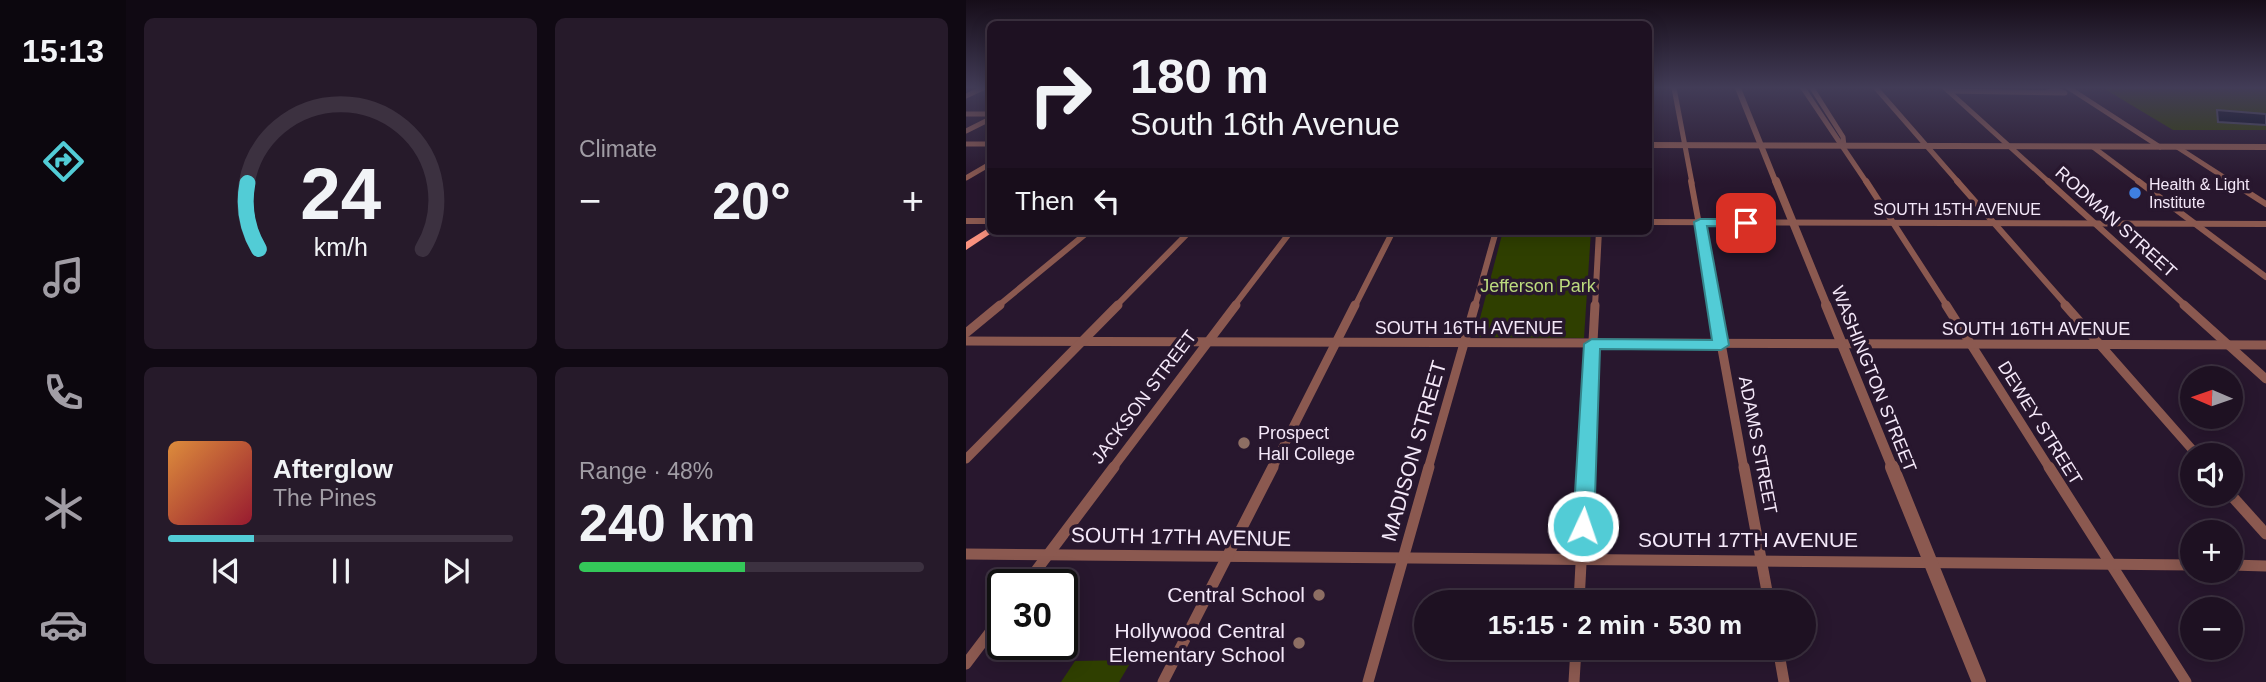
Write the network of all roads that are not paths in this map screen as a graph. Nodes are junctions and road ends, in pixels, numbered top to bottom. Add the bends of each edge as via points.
1 (984, 120) edge
2 (1680, 120) edge
3 (1750, 120) edge
4 (1823, 120) edge
5 (1832, 120) edge
6 (1904, 120) edge
7 (1980, 120) edge
8 (2118, 120) edge
9 (966, 131) edge
10 (966, 144) edge
11 (987, 144) edge
12 (1652, 145) edge
13 (1685, 145) junction
14 (1760, 145) junction
15 (1844, 146) junction
16 (1927, 146) junction
17 (2009, 146) junction
18 (2093, 147) junction
19 (2160, 147) junction
20 (2176, 147) junction
21 (2264, 148) edge
22 (987, 166) edge
23 (966, 178) edge
24 (2266, 204) edge
25 (966, 221) edge
26 (987, 222) edge
27 (1652, 222) edge
28 (1700, 222) junction
29 (1791, 223) junction
30 (1894, 223) junction
31 (1994, 223) junction
32 (2095, 223) junction
33 (2195, 224) junction
34 (2266, 224) edge
35 (987, 225) edge
36 (987, 231) edge
37 (1084, 235) edge
38 (1186, 235) edge
39 (1288, 235) edge
40 (1391, 235) edge
41 (1495, 235) edge
42 (1598, 235) edge
43 (971, 239) edge
44 (966, 247) edge
45 (2266, 277) edge
46 (966, 333) edge
47 (966, 341) edge
48 (1082, 342) junction
49 (1206, 343) junction
50 (1336, 343) junction
51 (1465, 343) junction
52 (1592, 344) junction
53 (1721, 345) junction
54 (1841, 345) junction
55 (1972, 345) junction
56 (2100, 345) junction
57 (2228, 345) junction
58 (2266, 345) edge
59 (2266, 380) edge
60 (2186, 443) edge
61 (966, 459) edge
62 (2241, 506) edge
63 (2266, 534) edge
64 (966, 554) edge
65 (1048, 555) junction
66 (1226, 557) junction
67 (1404, 558) junction
68 (1582, 559) junction
69 (1762, 559) junction
70 (1929, 561) junction
71 (2111, 564) junction
72 (2180, 565) edge
73 (2243, 565) edge
74 (2266, 566) edge
75 (1037, 569) edge
76 (1580, 590) edge
77 (1767, 590) edge
78 (987, 636) edge
79 (1575, 660) edge
80 (1779, 660) edge
81 (966, 664) edge
82 (1163, 682) edge
83 (1368, 682) edge
84 (1574, 682) edge
85 (1784, 682) edge
86 (1979, 682) edge
87 (2186, 682) edge

1 - 9 street
2 - 13 street, ADAMS STREET
3 - 14 street, WASHINGTON STREET
4 - 15 street, DEWEY STREET
5 - 15 street, DEWEY STREET
6 - 16 street
7 - 17 street, RODMAN STREET
8 - 19 street
10 - 11 street
12 - 13 street
13 - 14 street
13 - 28 street, ADAMS STREET
14 - 15 street
14 - 29 street, WASHINGTON STREET
15 - 16 street
15 - 30 street, DEWEY STREET
16 - 17 street
16 - 31 street
17 - 18 street
17 - 32 street, RODMAN STREET
18 - 19 street
18 - 33 street
19 - 20 street
20 - 21 street
20 - 24 street
22 - 23 street
25 - 26 street
27 - 28 street, SOUTH 15TH AVENUE
28 - 29 street, SOUTH 15TH AVENUE
28 - 53 street, ADAMS STREET
29 - 30 street, SOUTH 15TH AVENUE
29 - 54 street, WASHINGTON STREET
30 - 31 street, SOUTH 15TH AVENUE
30 - 55 street, DEWEY STREET
31 - 32 street, SOUTH 15TH AVENUE
31 - 56 street
32 - 33 street, SOUTH 15TH AVENUE
32 - 57 street, RODMAN STREET
33 - 34 street, SOUTH 15TH AVENUE
33 - 45 street
35 - 43 main road
36 - 43 main road
37 - 46 street
38 - 48 street
39 - 49 street, JACKSON STREET
40 - 50 street
41 - 51 street, MADISON STREET
42 - 52 street
43 - 44 main road
47 - 48 street, SOUTH 16TH AVENUE
48 - 49 street, SOUTH 16TH AVENUE
48 - 61 street
49 - 50 street, SOUTH 16TH AVENUE
49 - 65 street, JACKSON STREET
50 - 51 street, SOUTH 16TH AVENUE
50 - 66 street
51 - 52 street, SOUTH 16TH AVENUE
51 - 67 street, MADISON STREET
52 - 53 street, SOUTH 16TH AVENUE
52 - 68 street
53 - 54 street, SOUTH 16TH AVENUE
53 - 69 street, ADAMS STREET
54 - 55 street, SOUTH 16TH AVENUE
54 - 70 street, WASHINGTON STREET
55 - 56 street, SOUTH 16TH AVENUE
55 - 71 street, DEWEY STREET
56 - 57 street, SOUTH 16TH AVENUE
56 - 60 street
57 - 58 street, SOUTH 16TH AVENUE
57 - 59 street, RODMAN STREET
62 - 63 street
64 - 65 street, SOUTH 17TH AVENUE
65 - 66 street, SOUTH 17TH AVENUE
65 - 75 street, JACKSON STREET
66 - 67 street, SOUTH 17TH AVENUE
66 - 82 street
67 - 68 street, SOUTH 17TH AVENUE
67 - 83 street, MADISON STREET
68 - 69 street, SOUTH 17TH AVENUE
68 - 76 street
69 - 70 street, SOUTH 17TH AVENUE
69 - 77 street, ADAMS STREET
70 - 71 street, SOUTH 17TH AVENUE
70 - 86 street, WASHINGTON STREET
71 - 72 street, SOUTH 17TH AVENUE
71 - 87 street, DEWEY STREET
73 - 74 street
78 - 81 street
79 - 84 street
80 - 85 street

